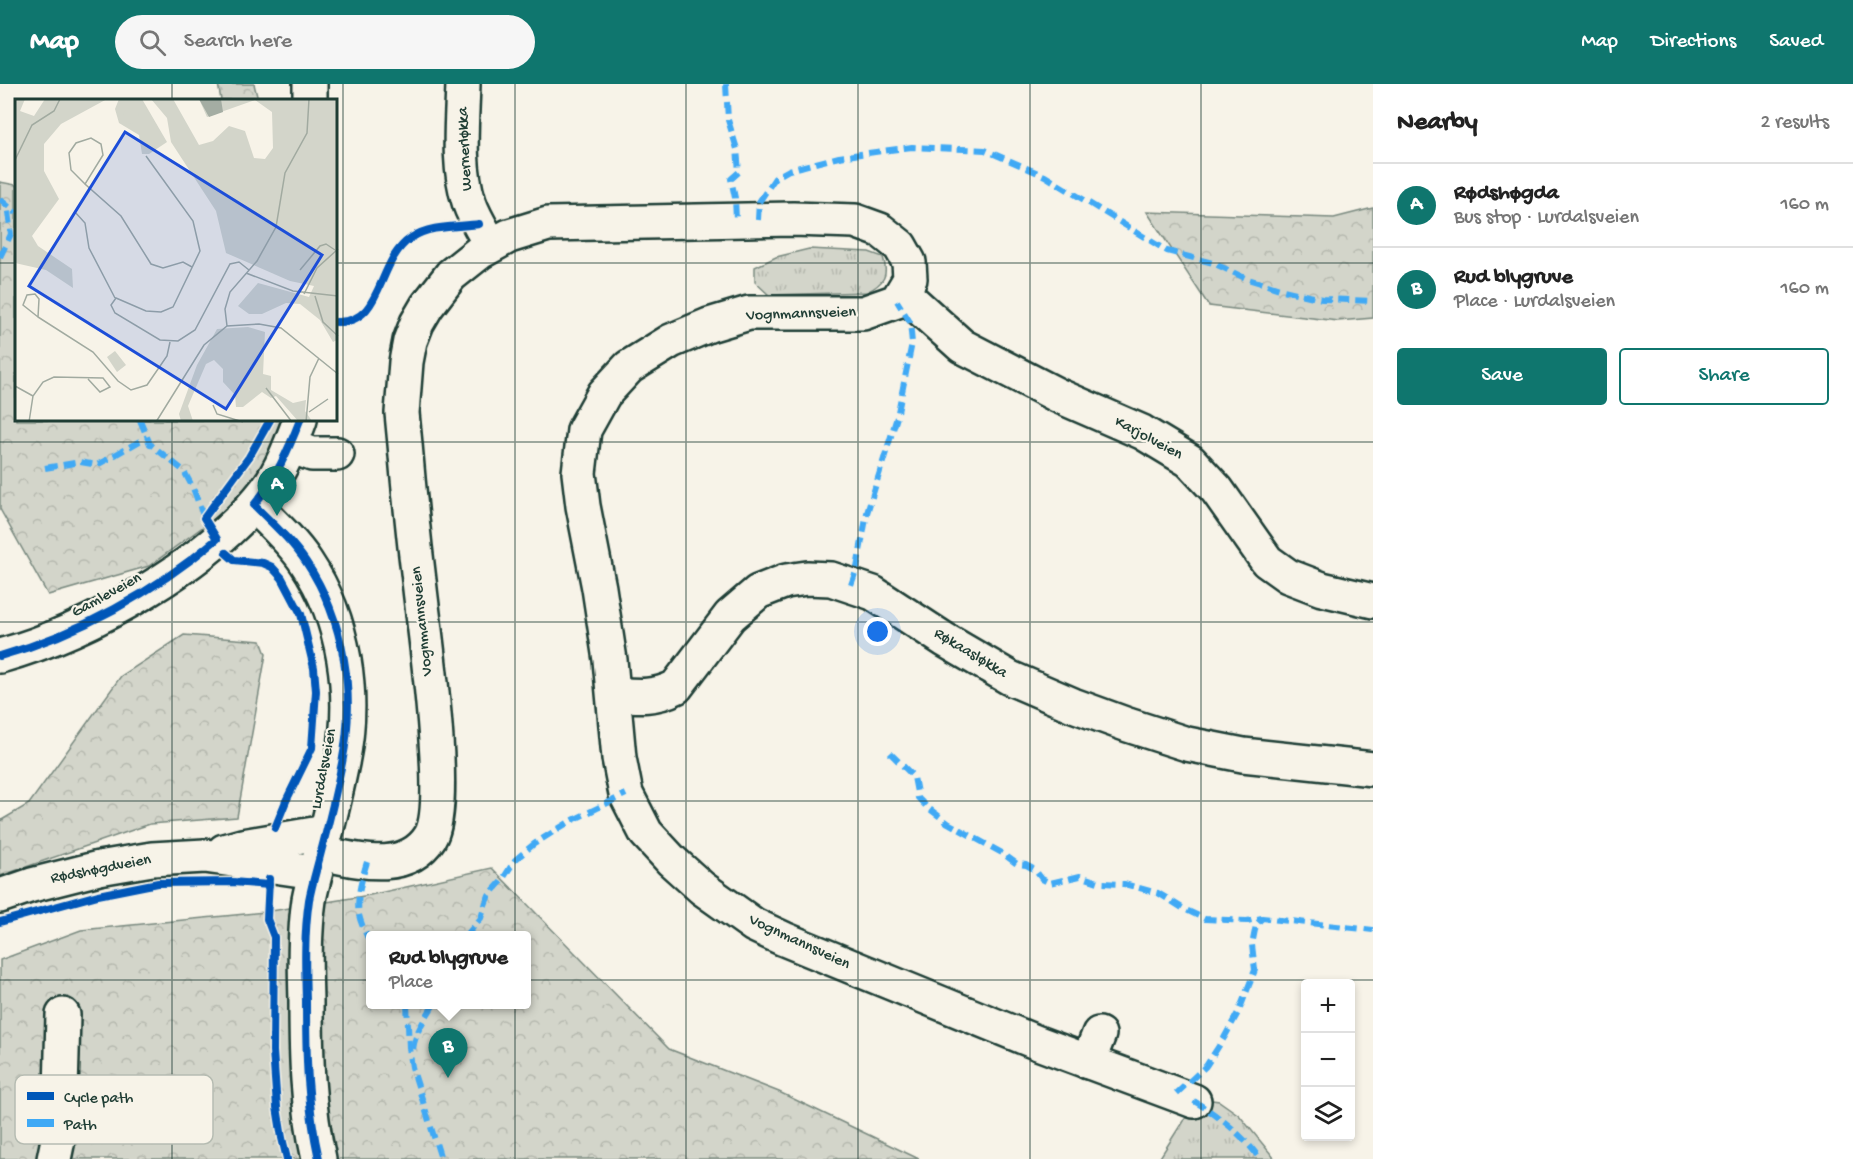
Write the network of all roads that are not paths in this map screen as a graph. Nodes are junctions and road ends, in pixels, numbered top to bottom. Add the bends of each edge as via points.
1 (463, 84) edge
2 (491, 245) junction
3 (903, 293) junction
4 (295, 433) edge
5 (337, 454) dead end
6 (254, 505) junction
7 (1373, 601) edge
8 (0, 656) edge
9 (615, 694) junction
10 (1373, 769) edge
11 (321, 852) junction
12 (0, 896) edge
13 (63, 1015) dead end
14 (61, 1075) edge
15 (1194, 1101) dead end
16 (57, 1144) edge
17 (54, 1159) edge
18 (319, 1159) edge

1 - 2 street, Wernerløkka via 466,186 469,202
2 - 3 street, Vognmannsveien via 548,224 855,221 880,230 900,246 909,262 910,279
2 - 11 street, Vognmannsveien via 451,275 417,323 403,384 402,413 434,732 438,804 434,826 419,849 397,861 367,862
3 - 7 street, Karjolveien via 962,346 1057,395 1142,432 1190,461 1217,490 1267,561 1288,576
3 - 9 street, Vognmannsveien via 897,301 863,313 749,313 709,325 671,341 629,367 604,394 584,430 579,473
4 - 5 street via 312,454
4 - 6 street via 276,476
6 - 8 street, Gamleveien via 228,531 165,579 59,637
6 - 11 street, Lurdalsveien via 306,561 330,611 344,658 347,734
9 - 10 street, Røkaasløkka via 651,696 676,687 730,616 758,592 786,581 831,579 873,593 1010,678 1128,725 1187,744 1243,755
9 - 15 street, Vognmannsveien via 619,758 626,794 646,833 702,888 754,925 964,1014 1094,1048
11 - 12 street, Rødshøgdveien via 152,859 99,868
11 - 18 street, Lurdalsveien via 309,899 305,952 308,1092
13 - 14 street
16 - 17 street

